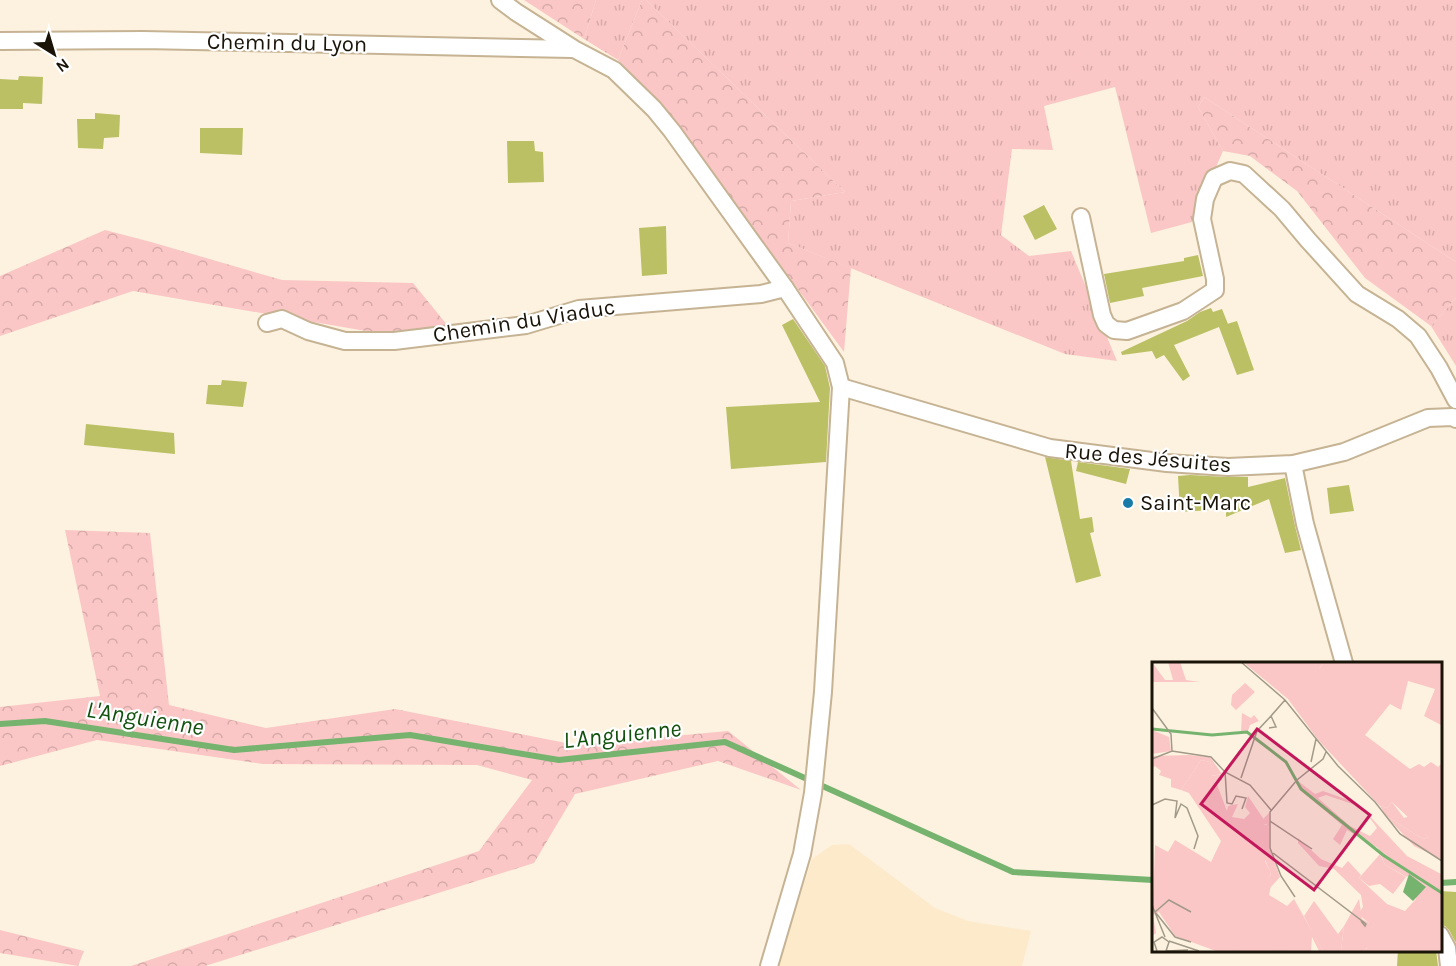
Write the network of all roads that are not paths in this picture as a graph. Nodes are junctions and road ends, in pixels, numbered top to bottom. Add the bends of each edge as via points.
1 (500, 0) edge
2 (0, 40) edge
3 (574, 49) junction
4 (1081, 217) dead end
5 (785, 288) junction
6 (267, 323) dead end
7 (841, 387) junction
8 (1456, 400) edge
9 (1456, 419) edge
10 (1293, 464) junction
11 (1344, 662) edge
12 (1441, 937) edge
13 (768, 966) edge
14 (1449, 966) edge

1 - 3 street
2 - 3 street, Chemin du Lyon
3 - 5 street via 614,70 654,109
4 - 8 street via 1102,315 1114,330 1127,331 1183,311 1215,290 1202,219 1204,199 1214,178 1230,171 1244,174 1282,209 1357,294 1418,336
5 - 6 street, Chemin du Viaduc via 761,294 579,309 526,325 394,341 345,341 282,320
5 - 7 street via 834,363
7 - 10 street, Rue des Jésuites via 1050,448 1167,463 1228,467
7 - 13 street via 823,692 813,793 802,854
9 - 10 street, Rue des Jésuites via 1428,418 1344,452
10 - 11 street via 1305,524
12 - 14 street

